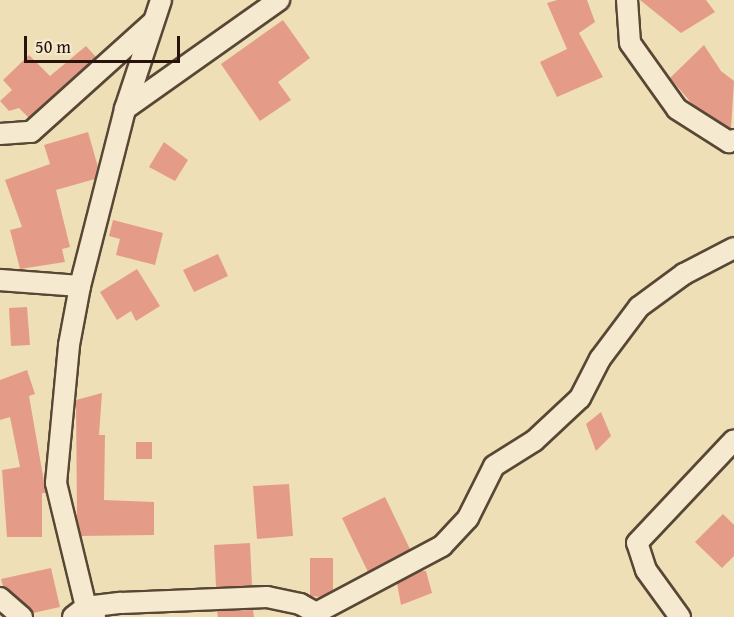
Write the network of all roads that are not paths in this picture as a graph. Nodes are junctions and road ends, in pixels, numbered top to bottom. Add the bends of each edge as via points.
1 (161, 0) edge
2 (279, 0) edge
3 (627, 0) edge
4 (153, 22) junction
5 (125, 109) junction
6 (0, 134) edge
7 (732, 139) edge
8 (734, 248) edge
9 (0, 280) edge
10 (80, 286) junction
11 (734, 440) edge
12 (0, 598) edge
13 (85, 614) edge
14 (316, 615) edge
15 (22, 617) edge
16 (680, 617) edge

1 - 4 street
2 - 5 street
3 - 7 street via 630,43 677,109
4 - 5 street
4 - 6 street via 31,132
5 - 10 street
8 - 14 street via 684,274 639,307 600,359 580,398 534,441 494,466 468,518 442,546
9 - 10 street
10 - 13 street via 69,345 57,483
11 - 16 street via 637,543 646,570
12 - 15 street
13 - 14 street via 267,597

